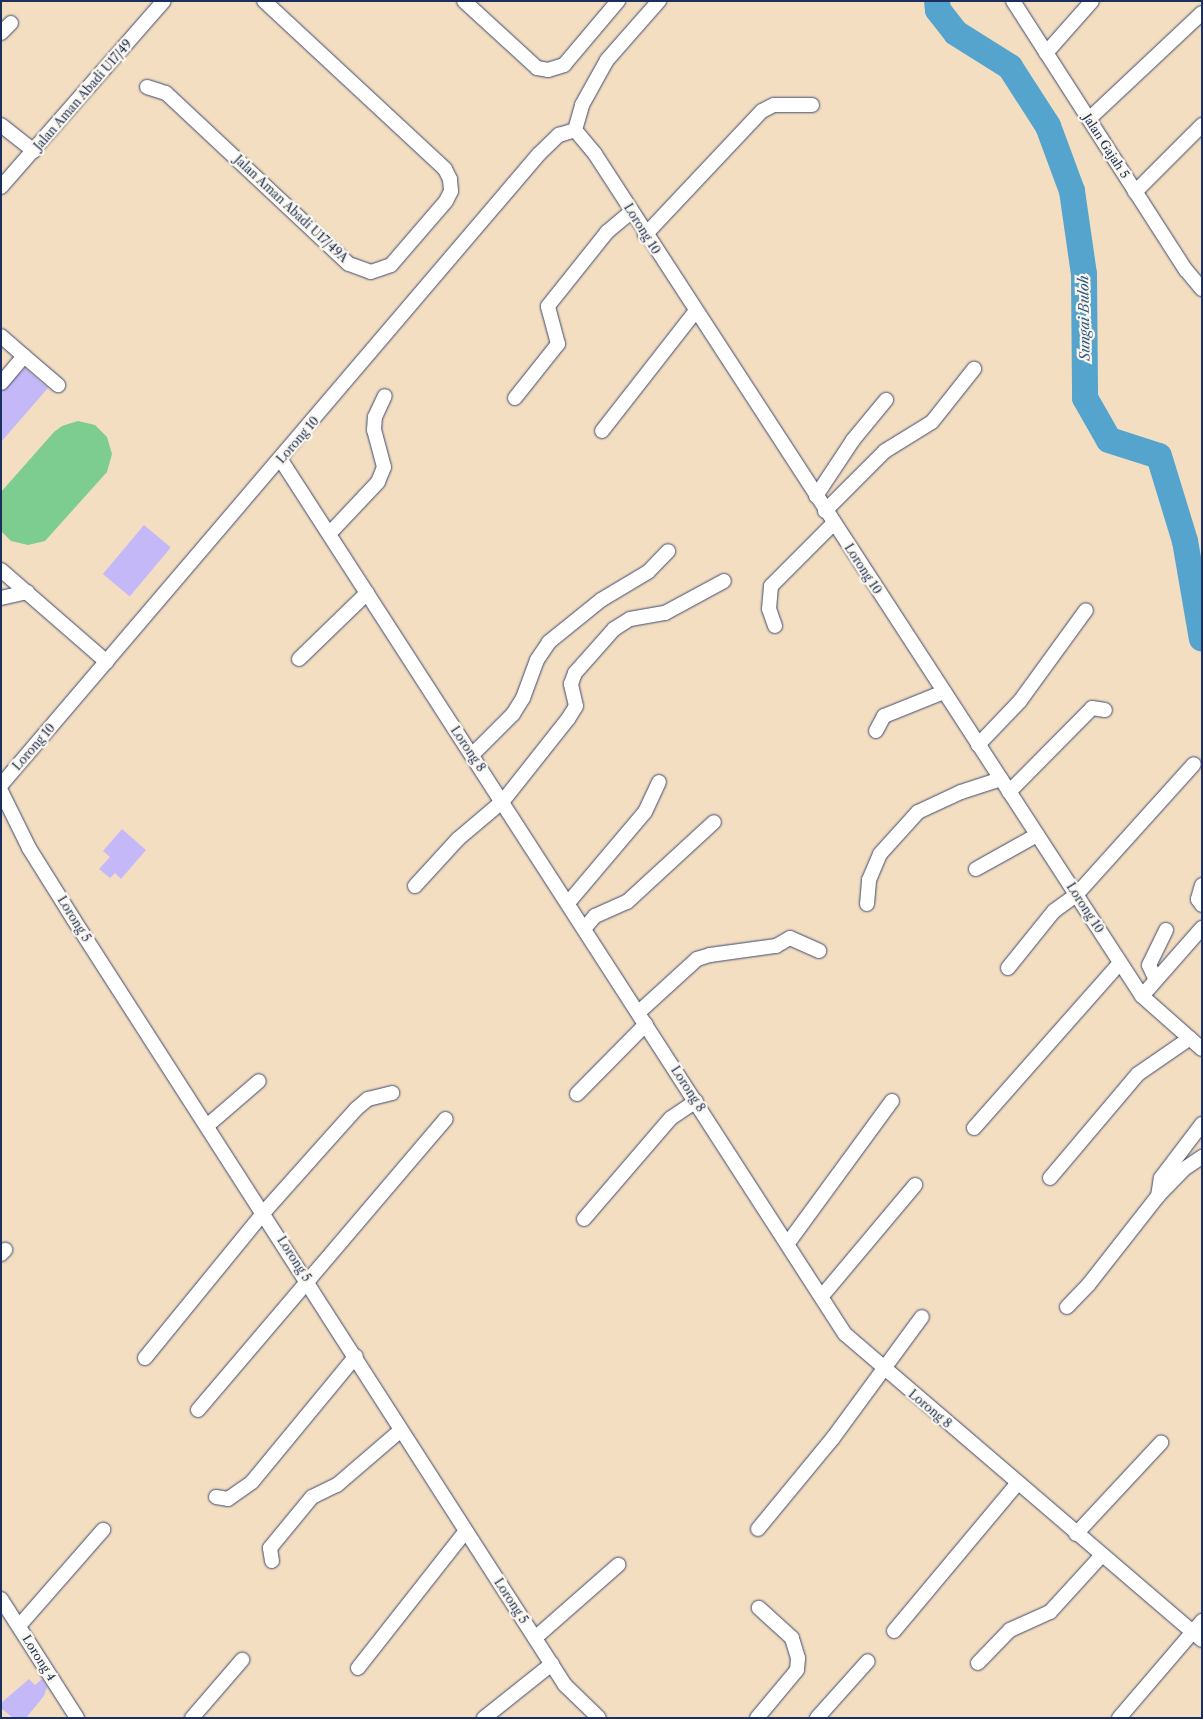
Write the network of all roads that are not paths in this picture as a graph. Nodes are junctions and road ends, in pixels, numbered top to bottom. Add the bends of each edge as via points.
1 (164, 1) edge
2 (264, 1) edge
3 (464, 1) edge
4 (618, 1) edge
5 (659, 1) edge
6 (1013, 1) edge
7 (1092, 1) edge
8 (1202, 13) edge
9 (1046, 52) junction
10 (147, 87) dead end
11 (812, 105) dead end
12 (1089, 119) junction
13 (1, 125) edge
14 (1202, 125) edge
15 (575, 130) junction
16 (34, 151) junction
17 (1, 187) edge
18 (1135, 192) junction
19 (631, 212) junction
20 (645, 235) junction
21 (1202, 289) edge
22 (695, 312) junction
23 (1, 336) edge
24 (24, 356) junction
25 (974, 369) dead end
26 (1, 383) edge
27 (58, 385) dead end
28 (386, 396) dead end
29 (515, 398) dead end
30 (886, 400) dead end
31 (602, 431) dead end
32 (280, 460) junction
33 (816, 496) junction
34 (826, 511) junction
35 (834, 523) junction
36 (330, 534) junction
37 (668, 551) dead end
38 (1, 570) edge
39 (724, 581) dead end
40 (27, 592) junction
41 (367, 593) junction
42 (1, 598) edge
43 (1086, 610) dead end
44 (775, 626) dead end
45 (299, 659) dead end
46 (107, 662) junction
47 (944, 692) junction
48 (1105, 710) dead end
49 (876, 731) dead end
50 (978, 745) junction
51 (472, 755) junction
52 (1194, 764) dead end
53 (1001, 779) junction
54 (658, 782) dead end
55 (1, 785) edge
56 (1, 791) edge
57 (1009, 792) junction
58 (503, 801) junction
59 (714, 822) dead end
60 (1037, 835) junction
61 (976, 869) dead end
62 (1202, 885) edge
63 (415, 886) dead end
64 (1076, 895) junction
65 (568, 903) junction
66 (867, 904) dead end
67 (1202, 906) edge
68 (1202, 928) edge
69 (584, 929) junction
70 (1166, 930) dead end
71 (819, 951) dead end
72 (1120, 963) junction
73 (1008, 968) dead end
74 (1155, 978) junction
75 (1142, 996) junction
76 (642, 1018) junction
77 (1190, 1038) junction
78 (1202, 1049) edge
79 (259, 1081) dead end
80 (392, 1093) dead end
81 (577, 1094) dead end
82 (696, 1101) junction
83 (892, 1101) dead end
84 (446, 1119) dead end
85 (1202, 1124) edge
86 (208, 1125) junction
87 (974, 1128) dead end
88 (1202, 1156) edge
89 (1050, 1178) dead end
90 (915, 1185) dead end
91 (1158, 1196) junction
92 (264, 1212) junction
93 (584, 1219) dead end
94 (788, 1243) junction
95 (309, 1282) junction
96 (822, 1296) junction
97 (1067, 1307) dead end
98 (922, 1317) dead end
99 (356, 1356) junction
100 (145, 1358) dead end
101 (884, 1370) junction
102 (198, 1410) dead end
103 (402, 1430) junction
104 (1161, 1444) dead end
105 (1017, 1484) junction
106 (216, 1497) dead end
107 (758, 1529) dead end
108 (103, 1530) dead end
109 (466, 1531) junction
110 (1076, 1534) junction
111 (1102, 1554) junction
112 (272, 1561) dead end
113 (618, 1566) dead end
114 (1, 1599) edge
115 (759, 1608) dead end
116 (1202, 1620) edge
117 (19, 1626) junction
118 (894, 1631) dead end
119 (1197, 1636) edge
120 (535, 1638) junction
121 (242, 1660) dead end
122 (868, 1661) dead end
123 (978, 1663) dead end
124 (552, 1664) junction
125 (358, 1668) dead end
126 (596, 1717) edge
127 (77, 1718) edge
128 (192, 1718) edge
129 (484, 1718) edge
130 (757, 1718) edge
131 (817, 1718) edge
132 (1119, 1718) edge

1 - 16 street, Jalan Aman Abadi U17/49
2 - 10 street, Jalan Aman Abadi U17/49A via 445,169 450,179 446,201 391,265 372,272 349,264 166,93
3 - 4 street via 537,68 548,70 564,65
5 - 15 street via 607,60 582,105
6 - 9 street, Jalan Gajah 5
7 - 9 street
8 - 12 street
9 - 12 street, Jalan Gajah 5
11 - 20 street via 774,105 762,111
12 - 18 street, Jalan Gajah 5
13 - 16 street
14 - 18 street
15 - 19 street, Lorong 10 via 595,154
15 - 32 street, Lorong 10 via 559,135 539,154
16 - 17 street, Jalan Aman Abadi U17/49
18 - 21 street, Jalan Gajah 5
19 - 20 street, Lorong 10
19 - 29 street via 607,232 552,300 548,314 559,336 558,344
20 - 22 street, Lorong 10
22 - 31 street
22 - 33 street, Lorong 10
23 - 24 street
24 - 26 street
24 - 27 street
25 - 34 street via 932,422 886,451
28 - 36 street via 375,417 384,467 366,497
30 - 33 street via 853,440
32 - 36 street, Lorong 8
32 - 46 street, Lorong 10
33 - 34 street, Lorong 10
34 - 35 street, Lorong 10
35 - 44 street via 771,586 769,610
35 - 47 street, Lorong 10
36 - 41 street, Lorong 8
37 - 51 street via 648,572 601,600 548,642 514,714
38 - 40 street
39 - 58 street via 665,613 630,619 614,629 575,672 571,684 576,706 568,719
40 - 42 street
40 - 46 street
41 - 45 street
41 - 51 street, Lorong 8
43 - 50 street via 1020,701
46 - 55 street, Lorong 10
47 - 49 street via 884,716
47 - 50 street, Lorong 10
48 - 57 street via 1092,708
50 - 53 street, Lorong 10
51 - 58 street, Lorong 8
52 - 64 street
53 - 57 street, Lorong 10
53 - 66 street via 961,792 918,812 880,854 869,880
54 - 65 street via 645,812
56 - 86 street, Lorong 5 via 34,856
57 - 60 street, Lorong 10
58 - 63 street via 458,839
58 - 65 street, Lorong 8
59 - 69 street via 627,902 595,916
60 - 61 street
60 - 64 street, Lorong 10
62 - 67 street via 1198,899
64 - 72 street, Lorong 10
64 - 73 street via 1054,911
65 - 69 street, Lorong 8
68 - 74 street
69 - 76 street, Lorong 8
70 - 74 street via 1149,965
71 - 76 street via 790,938 776,946 697,959
72 - 75 street, Lorong 10
72 - 87 street
74 - 75 street
75 - 77 street, Lorong 10
76 - 81 street
76 - 82 street, Lorong 8
77 - 78 street, Lorong 10
77 - 89 street via 1138,1074
79 - 86 street
80 - 92 street via 368,1099 356,1109
82 - 93 street via 670,1118
82 - 94 street, Lorong 8
83 - 94 street
84 - 95 street
85 - 91 street via 1161,1178
86 - 92 street, Lorong 5
88 - 91 street
90 - 96 street
91 - 97 street via 1094,1279
92 - 95 street, Lorong 5
92 - 100 street
94 - 96 street, Lorong 8
95 - 99 street, Lorong 5
95 - 102 street
96 - 101 street, Lorong 8 via 845,1334
98 - 101 street
99 - 103 street, Lorong 5
99 - 106 street via 252,1482 228,1499
101 - 105 street, Lorong 8
101 - 107 street
103 - 109 street, Lorong 5
103 - 112 street via 337,1485 312,1497 270,1548
104 - 110 street
105 - 110 street, Lorong 8
105 - 118 street
108 - 117 street
109 - 120 street, Lorong 5
109 - 125 street
110 - 111 street, Lorong 8
111 - 119 street, Lorong 8
111 - 123 street via 1050,1612 1010,1630
113 - 120 street
114 - 117 street, Lorong 4
115 - 130 street via 792,1638 798,1658 796,1670
116 - 119 street
117 - 127 street, Lorong 4
119 - 132 street
120 - 124 street, Lorong 5
121 - 128 street
122 - 131 street
124 - 126 street, Lorong 5 via 565,1684
124 - 129 street

